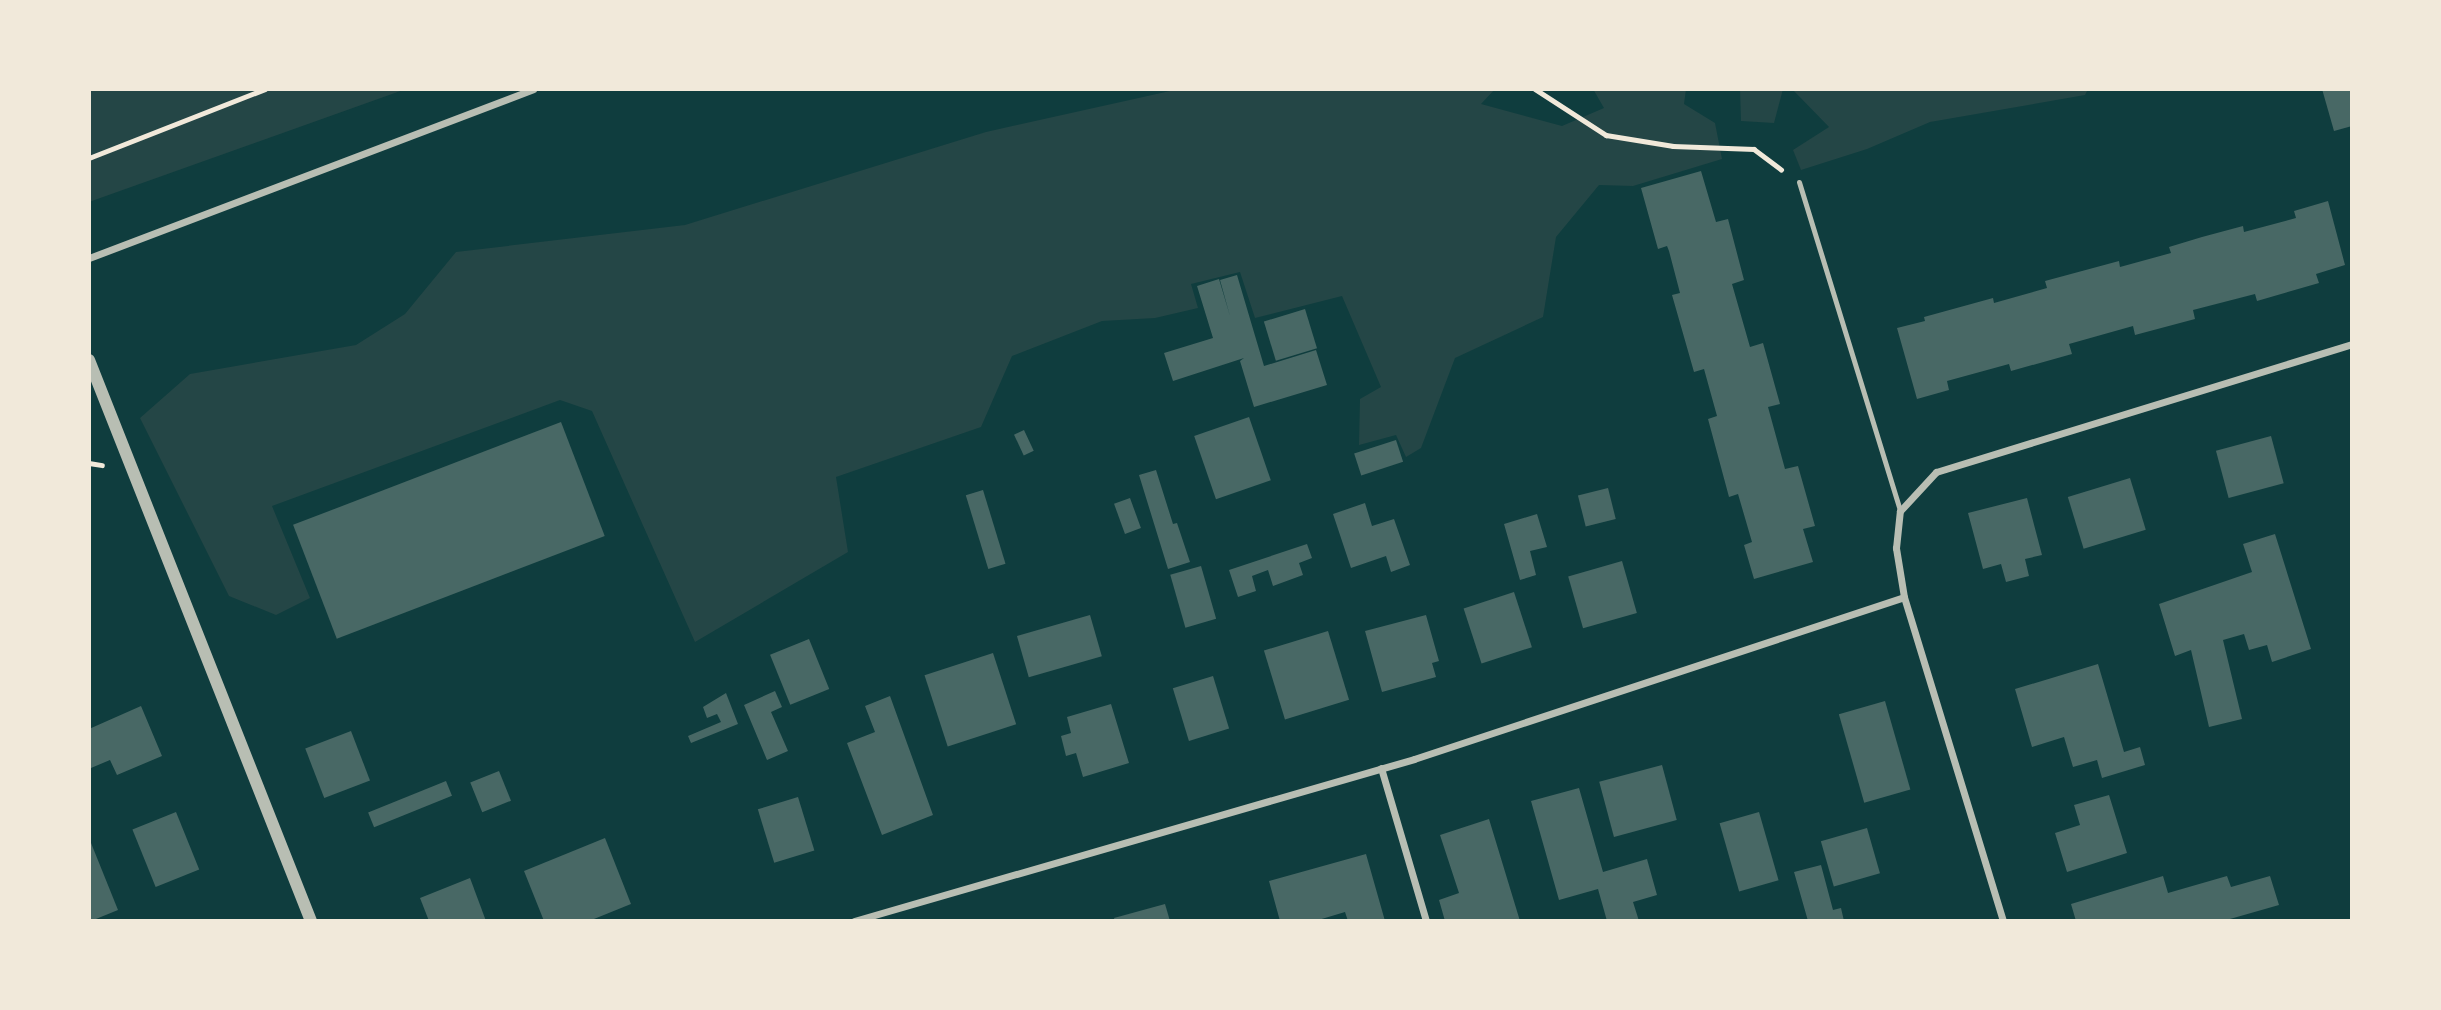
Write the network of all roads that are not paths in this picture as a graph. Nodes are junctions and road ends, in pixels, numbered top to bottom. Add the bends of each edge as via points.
1 (533, 89) edge
2 (1799, 181) road end
3 (89, 258) edge
4 (2352, 344) edge
5 (89, 360) edge
6 (1900, 511) junction
7 (1904, 597) junction
8 (1381, 768) junction
9 (311, 921) edge
10 (854, 921) edge
11 (1426, 921) edge
12 (2003, 921) edge

1 - 3 street
2 - 6 lane
4 - 6 street via 1936,471
5 - 9 street
6 - 7 street via 1896,548
7 - 8 street
7 - 12 street
8 - 10 street
8 - 11 street

